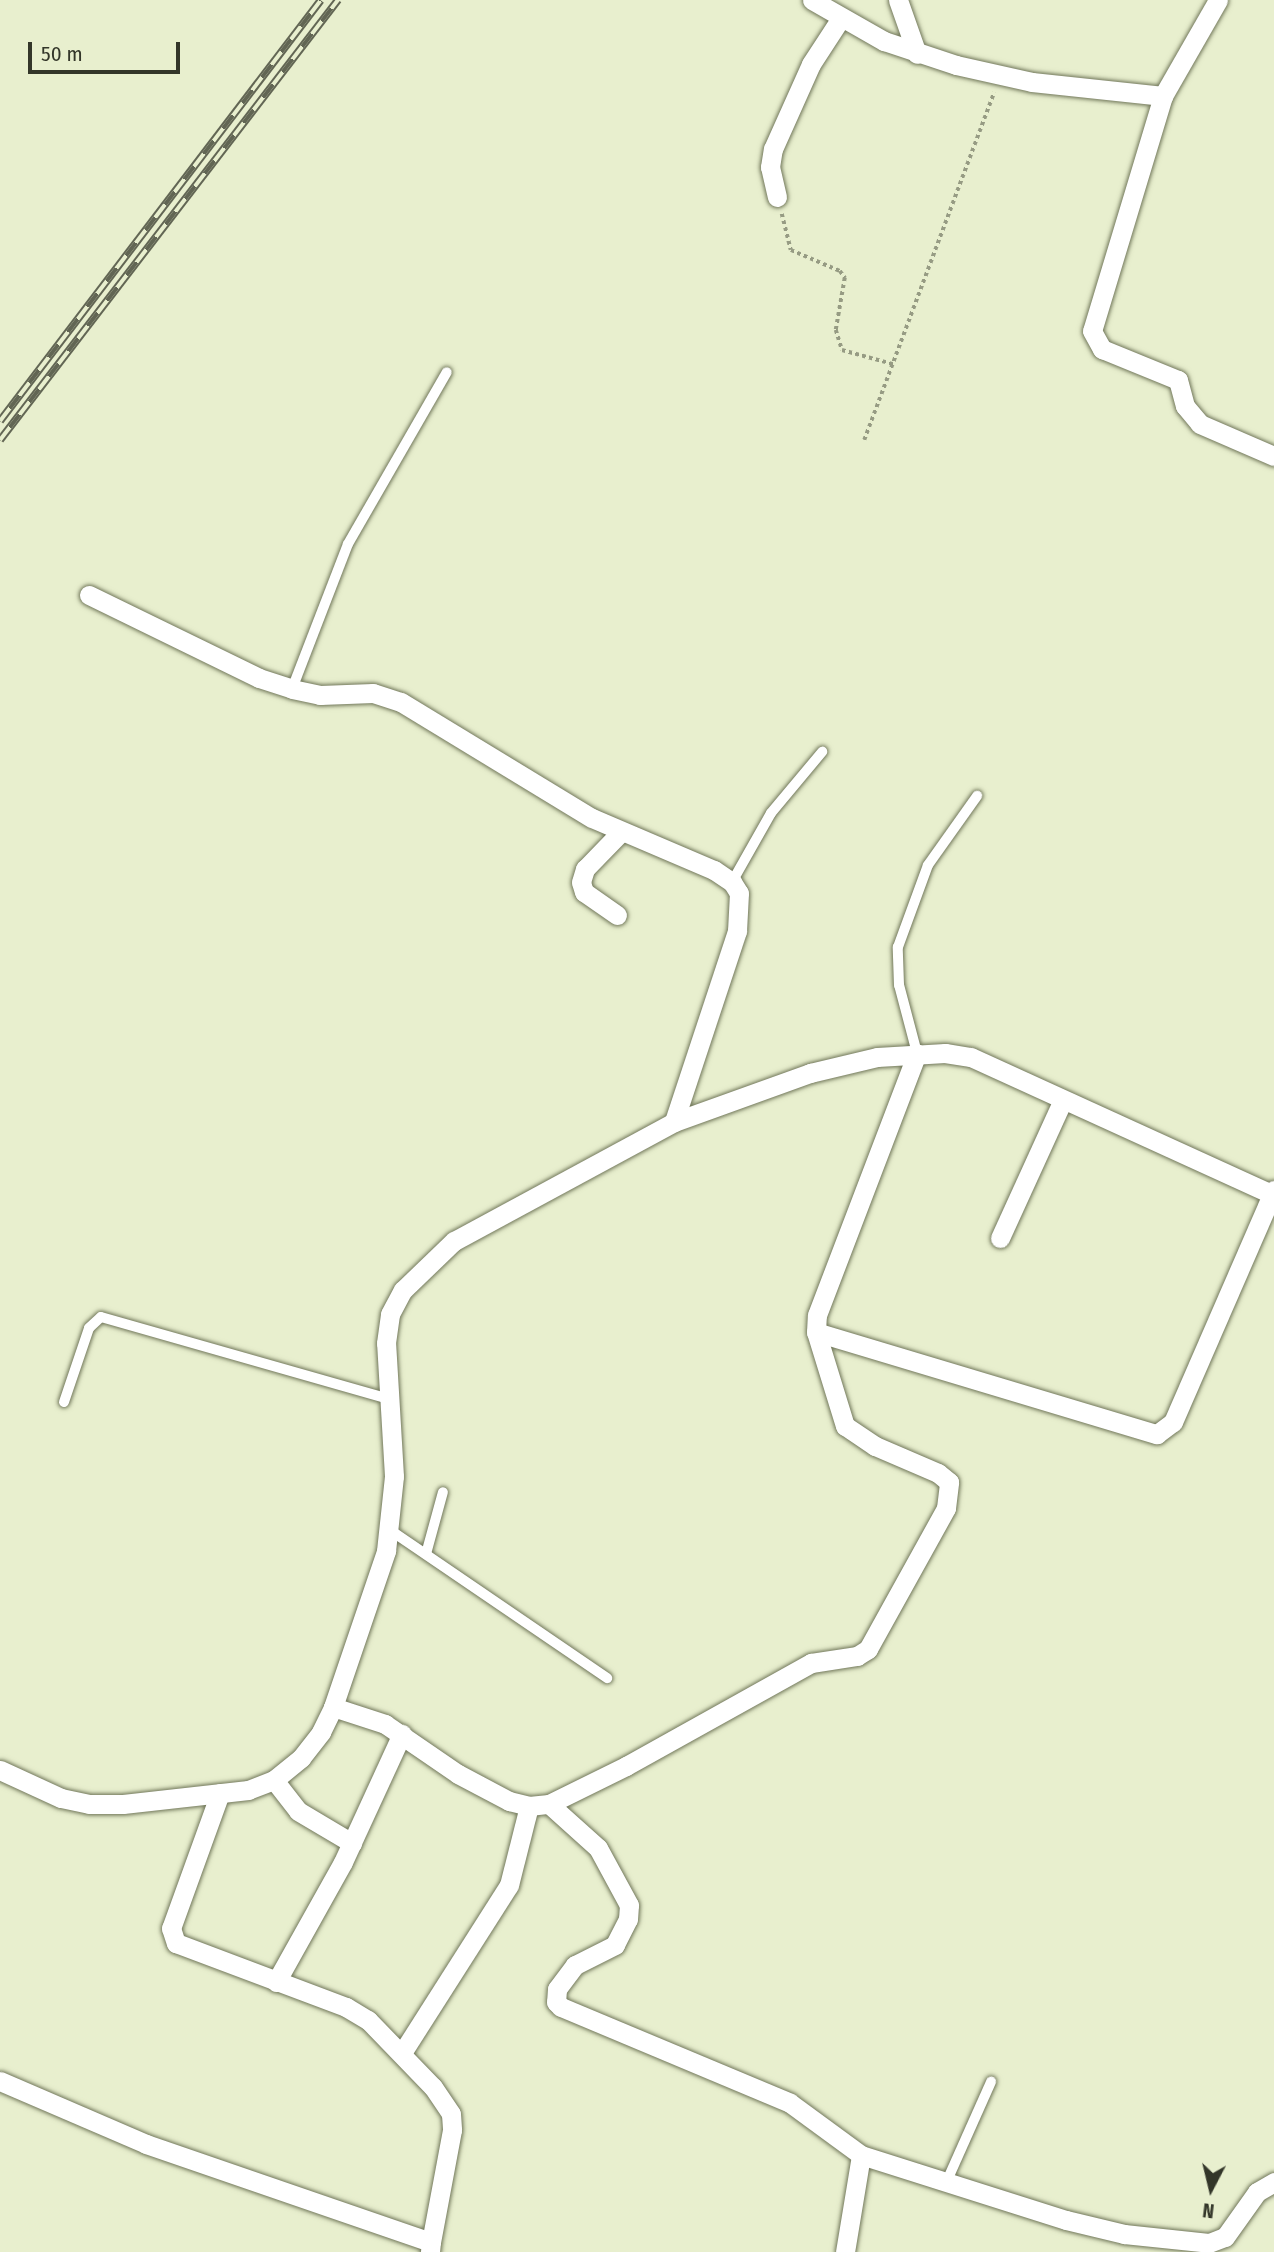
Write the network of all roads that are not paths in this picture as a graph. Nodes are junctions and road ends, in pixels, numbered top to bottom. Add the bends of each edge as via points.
1 (811, 0) edge
2 (898, 0) edge
3 (1218, 0) edge
4 (841, 18) junction
5 (917, 54) junction
6 (1163, 96) junction
7 (777, 197) road end
8 (446, 372) dead end
9 (1274, 456) edge
10 (89, 595) dead end
11 (292, 690) junction
12 (822, 752) dead end
13 (977, 796) dead end
14 (621, 832) junction
15 (732, 882) junction
16 (617, 915) dead end
17 (918, 1053) junction
18 (1062, 1102) junction
19 (674, 1122) junction
20 (1273, 1193) edge
21 (1000, 1238) dead end
22 (816, 1332) junction
23 (389, 1399) junction
24 (64, 1402) dead end
25 (443, 1492) dead end
26 (390, 1530) junction
27 (426, 1554) junction
28 (607, 1678) dead end
29 (333, 1707) junction
30 (402, 1734) junction
31 (0, 1770) edge
32 (274, 1780) junction
33 (220, 1793) junction
34 (539, 1805) junction
35 (352, 1843) junction
36 (276, 1982) junction
37 (402, 2053) junction
38 (0, 2081) edge
39 (991, 2082) dead end
40 (861, 2155) junction
41 (1274, 2182) edge
42 (946, 2184) junction
43 (430, 2247) edge
44 (845, 2252) edge

1 - 4 street
2 - 5 street
3 - 6 street
4 - 5 street
4 - 7 street via 811,64 774,149 770,167
5 - 6 street via 1069,87
6 - 9 street via 1093,320 1095,341 1102,349 1178,380 1185,406 1200,424
8 - 11 lane via 356,526
10 - 11 street
11 - 14 street via 320,695 373,693 401,702
12 - 15 lane via 771,813
13 - 17 lane via 928,865 898,947 899,985
14 - 15 street via 714,870
14 - 16 street via 585,869 581,882 584,892
15 - 19 street via 739,893 737,932
17 - 18 street via 971,1057
17 - 19 street via 810,1073
17 - 22 street via 821,1299
18 - 20 street
18 - 21 street
19 - 23 street via 454,1241 420,1270 390,1314 386,1343
20 - 22 street via 1173,1422 1157,1434
22 - 34 street via 845,1426 949,1482 946,1508 878,1637 857,1656 823,1658
23 - 24 lane via 101,1317 89,1328
23 - 26 street via 394,1476
25 - 27 lane
26 - 27 lane
26 - 29 street
27 - 28 lane
29 - 30 street via 361,1713
29 - 32 street via 301,1758
30 - 34 street via 458,1774 509,1801
30 - 35 street
31 - 33 street via 61,1798 89,1804
32 - 33 street
32 - 35 street via 298,1811
33 - 36 street via 171,1928 176,1943
34 - 37 street via 509,1885
34 - 40 street via 598,1848 629,1905 626,1926 615,1945 575,1965 557,1989 556,2002 790,2103
35 - 36 street
36 - 37 street via 346,2007 368,2020
37 - 43 street via 450,2114 452,2130
38 - 43 street via 146,2144
39 - 42 lane
40 - 42 street
40 - 44 street
41 - 42 street via 1257,2192 1225,2237 1209,2243 1124,2234

